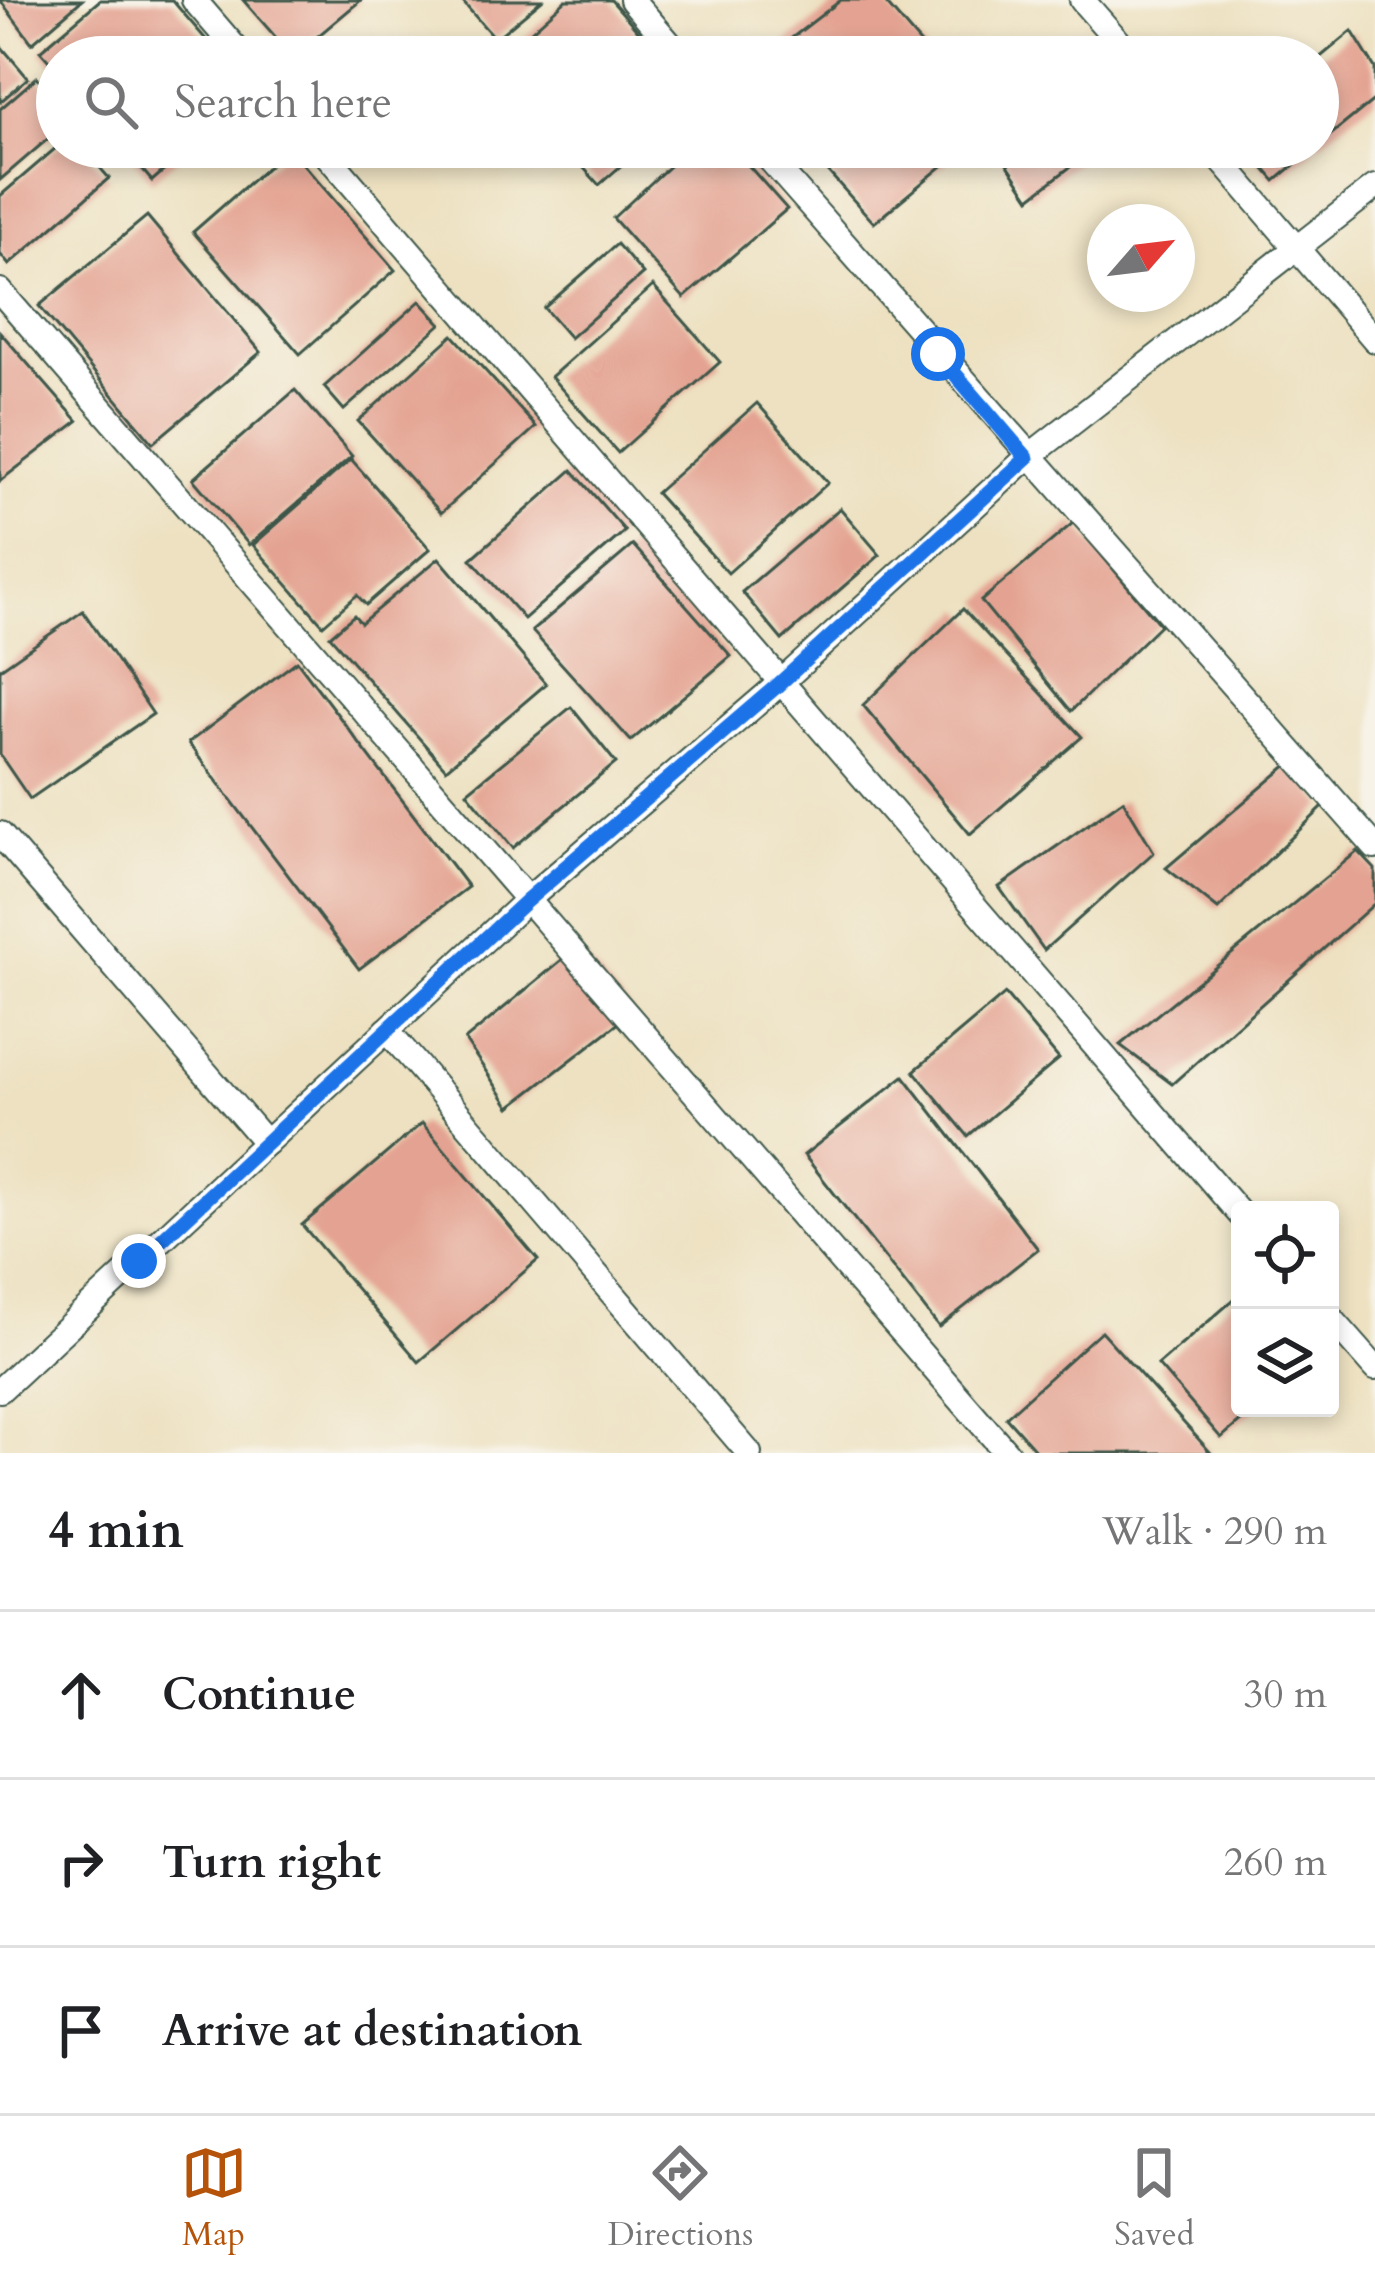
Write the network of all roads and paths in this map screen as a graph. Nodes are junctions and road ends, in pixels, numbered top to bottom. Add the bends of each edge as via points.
1 (194, 0) edge
2 (632, 0) edge
3 (1082, 0) edge
4 (225, 36) edge
5 (663, 36) edge
6 (1114, 36) edge
7 (338, 168) edge
8 (777, 168) edge
9 (1228, 168) edge
10 (1375, 187) edge
11 (1298, 250) junction
12 (0, 291) edge
13 (1375, 340) edge
14 (1027, 458) junction
15 (778, 685) junction
16 (0, 834) edge
17 (1375, 847) edge
18 (526, 901) junction
19 (387, 1030) junction
20 (266, 1143) junction
21 (1231, 1204) edge
22 (1339, 1327) edge
23 (1375, 1368) edge
24 (4, 1377) edge
25 (749, 1453) edge
26 (1007, 1453) edge

1 - 4 street
2 - 5 street
3 - 6 street
7 - 15 street
8 - 14 street
9 - 11 street
10 - 11 street
11 - 13 street
11 - 14 street
12 - 18 street
14 - 15 street
14 - 17 street
15 - 18 street
15 - 21 street
16 - 20 street
18 - 19 street
18 - 26 street
19 - 20 street
19 - 25 street
20 - 24 street
22 - 23 street

